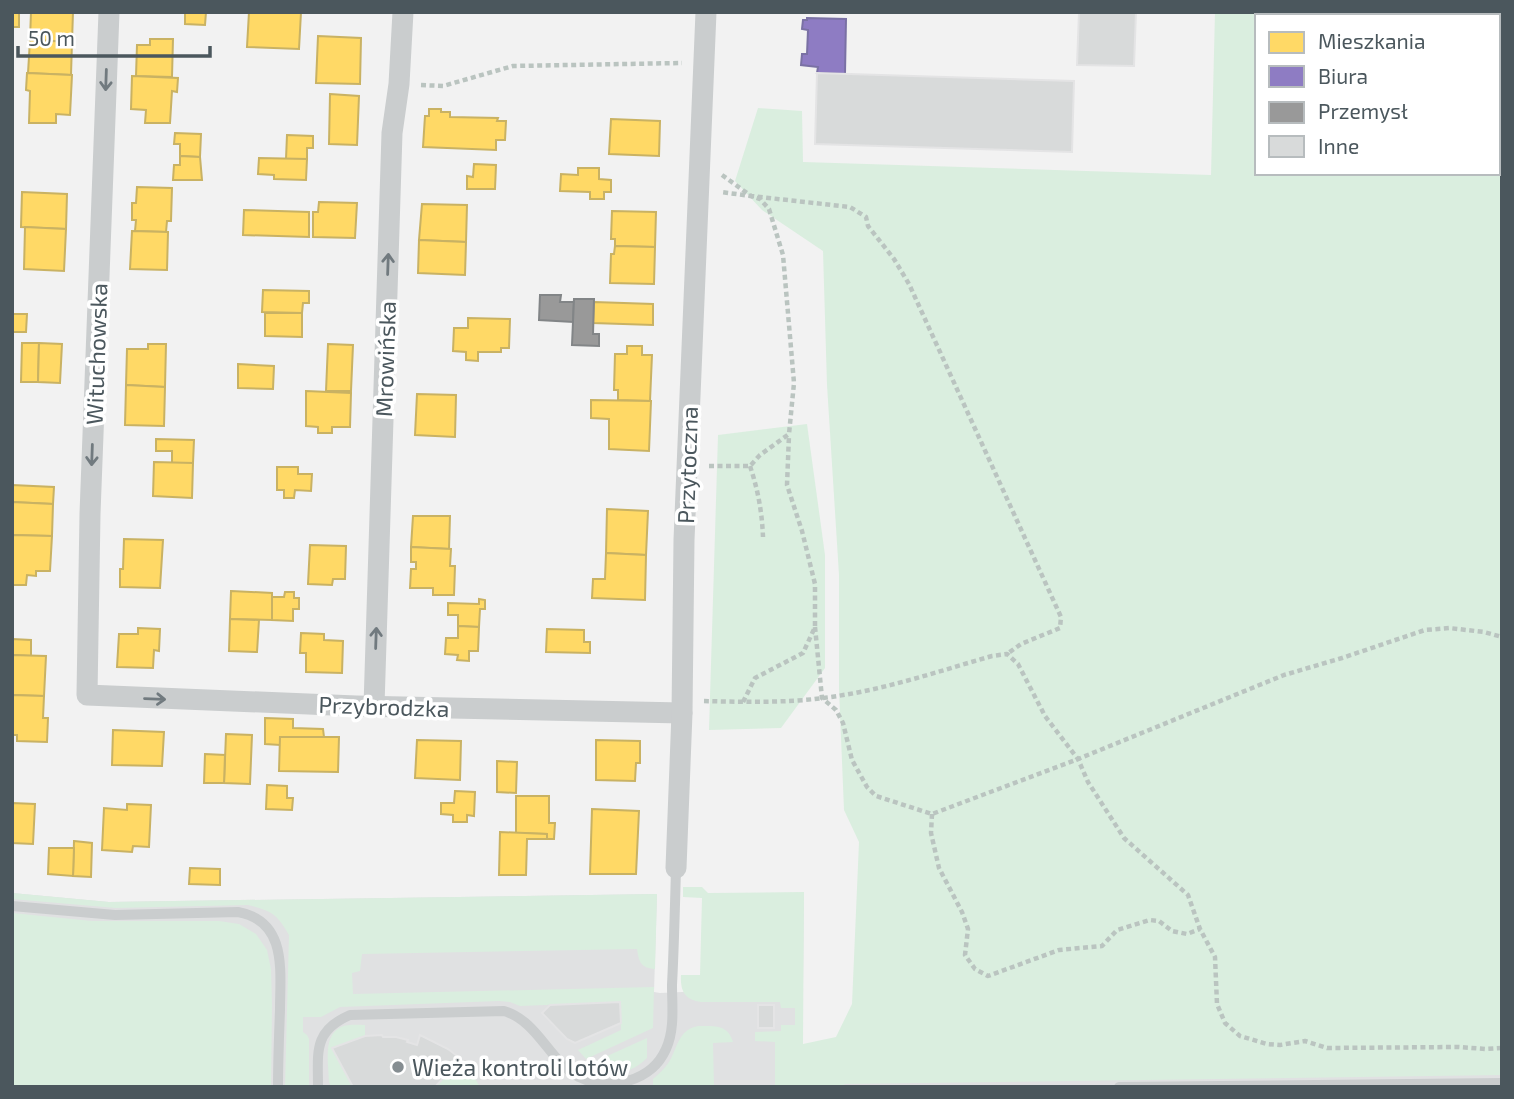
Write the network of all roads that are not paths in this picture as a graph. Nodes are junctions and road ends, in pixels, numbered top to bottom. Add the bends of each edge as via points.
1 (109, 12) edge
2 (402, 12) edge
3 (706, 12) edge
4 (87, 695) joint
5 (374, 706) junction
6 (682, 707) junction
7 (677, 868) joint
8 (12, 906) edge
9 (1502, 1083) edge
10 (278, 1087) edge
11 (318, 1087) edge
12 (1119, 1087) edge

1 -> 4 street, Wituchowska
5 -> 2 street, Mrowińska via 392,133
3 - 6 street, Przytoczna via 684,540
4 -> 5 street, Przybrodzka
5 - 6 street, Przybrodzka
6 - 7 street, Przytoczna
7 - 11 lane via 672,1020 667,1048 648,1072 622,1082 580,1077 522,1018 504,1011 350,1015 323,1034
8 - 10 lane via 115,915 238,912 261,921 279,952
9 - 12 lane

